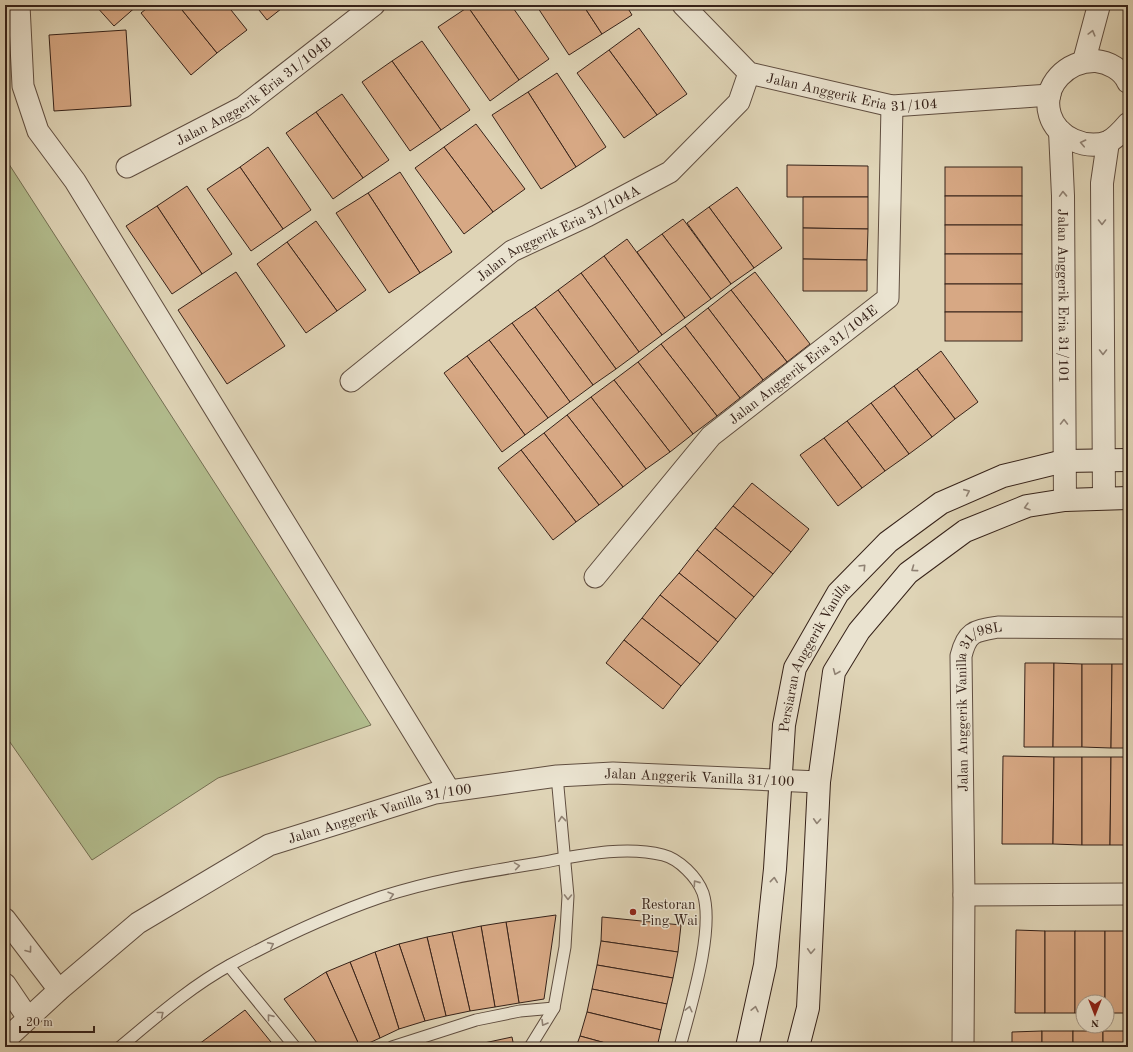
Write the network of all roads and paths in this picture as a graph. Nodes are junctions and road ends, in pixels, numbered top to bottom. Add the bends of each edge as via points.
1 (19, 5) edge
2 (374, 5) edge
3 (683, 5) edge
4 (1099, 5) edge
5 (1084, 61) junction
6 (749, 73) junction
7 (1128, 78) edge
8 (1050, 95) junction
9 (892, 106) junction
10 (1128, 124) edge
11 (1060, 131) junction
12 (1108, 142) junction
13 (127, 167) dead end
14 (351, 381) dead end
15 (1103, 460) junction
16 (1128, 460) edge
17 (1064, 461) junction
18 (1104, 498) junction
19 (1128, 498) edge
20 (1065, 500) junction
21 (594, 577) dead end
22 (1128, 628) edge
23 (557, 776) junction
24 (780, 779) junction
25 (819, 782) junction
26 (449, 790) junction
27 (566, 858) junction
28 (1128, 894) edge
29 (964, 895) junction
30 (5, 919) edge
31 (229, 966) junction
32 (5, 984) edge
33 (59, 990) junction
34 (554, 1008) junction
35 (28, 1018) junction
36 (5, 1040) edge
37 (120, 1047) edge
38 (295, 1047) edge
39 (392, 1047) edge
40 (530, 1047) edge
41 (680, 1047) edge
42 (747, 1047) edge
43 (798, 1047) edge
44 (963, 1047) edge

1 - 26 street via 23,86 38,131 75,181
2 - 13 street, Jalan Anggerik Eria 31/104B via 243,107
3 - 6 street, Jalan Anggerik Eria 31/104
5 -> 4 main road
5 - 7 main road via 1102,62 1116,68
5 - 8 main road via 1068,67 1056,79
6 - 9 street, Jalan Anggerik Eria 31/104
6 - 14 street, Jalan Anggerik Eria 31/104A via 739,102 670,172 587,216 512,251
8 - 9 street, Jalan Anggerik Eria 31/104
8 - 11 main road via 1050,115
9 - 21 street, Jalan Anggerik Eria 31/104E via 888,298 711,436
10 - 12 main road via 1120,134
12 -> 11 main road via 1091,145 1074,141
17 -> 11 main road, Jalan Anggerik Eria 31/101 via 1064,196
12 -> 15 main road via 1102,183
15 - 16 main road, Persiaran Anggerik Vanilla
15 - 17 main road, Persiaran Anggerik Vanilla
15 - 18 main road
17 - 20 main road, Jalan Anggerik Eria 31/101
24 -> 17 main road, Persiaran Anggerik Vanilla via 784,725 795,668 838,593 888,542 941,504 1004,476
18 - 19 main road, Persiaran Anggerik Vanilla
18 - 20 main road, Persiaran Anggerik Vanilla
20 -> 25 main road, Persiaran Anggerik Vanilla via 1027,506 965,531 908,572 859,631 834,672
22 - 29 street, Jalan Anggerik Vanilla 31/98L via 998,627 977,630 968,636 961,656
23 - 24 street, Jalan Anggerik Vanilla 31/100 via 614,773
23 - 26 street, Jalan Anggerik Vanilla 31/100
27 -> 23 lane
24 - 25 street, Jalan Anggerik Vanilla 31/100
42 -> 24 main road, Persiaran Anggerik Vanilla via 765,965 775,869
25 -> 43 main road, Persiaran Anggerik Vanilla via 808,1008
26 - 33 street, Jalan Anggerik Vanilla 31/100 via 270,845 138,923
31 -> 27 lane via 311,924 380,898 446,878
27 -> 34 lane via 568,896 565,939
41 -> 27 lane via 705,940 707,916 702,891 684,865 664,855 629,852
28 - 29 street
29 - 44 street, Jalan Anggerik Vanilla 31/98L
30 -> 33 street
37 -> 31 lane via 180,998
38 -> 31 lane
32 - 35 street
33 - 35 street, Jalan Anggerik Vanilla 31/100
34 - 39 lane via 520,1011 476,1020
34 -> 40 lane
35 - 36 street, Jalan Anggerik Vanilla 31/100

